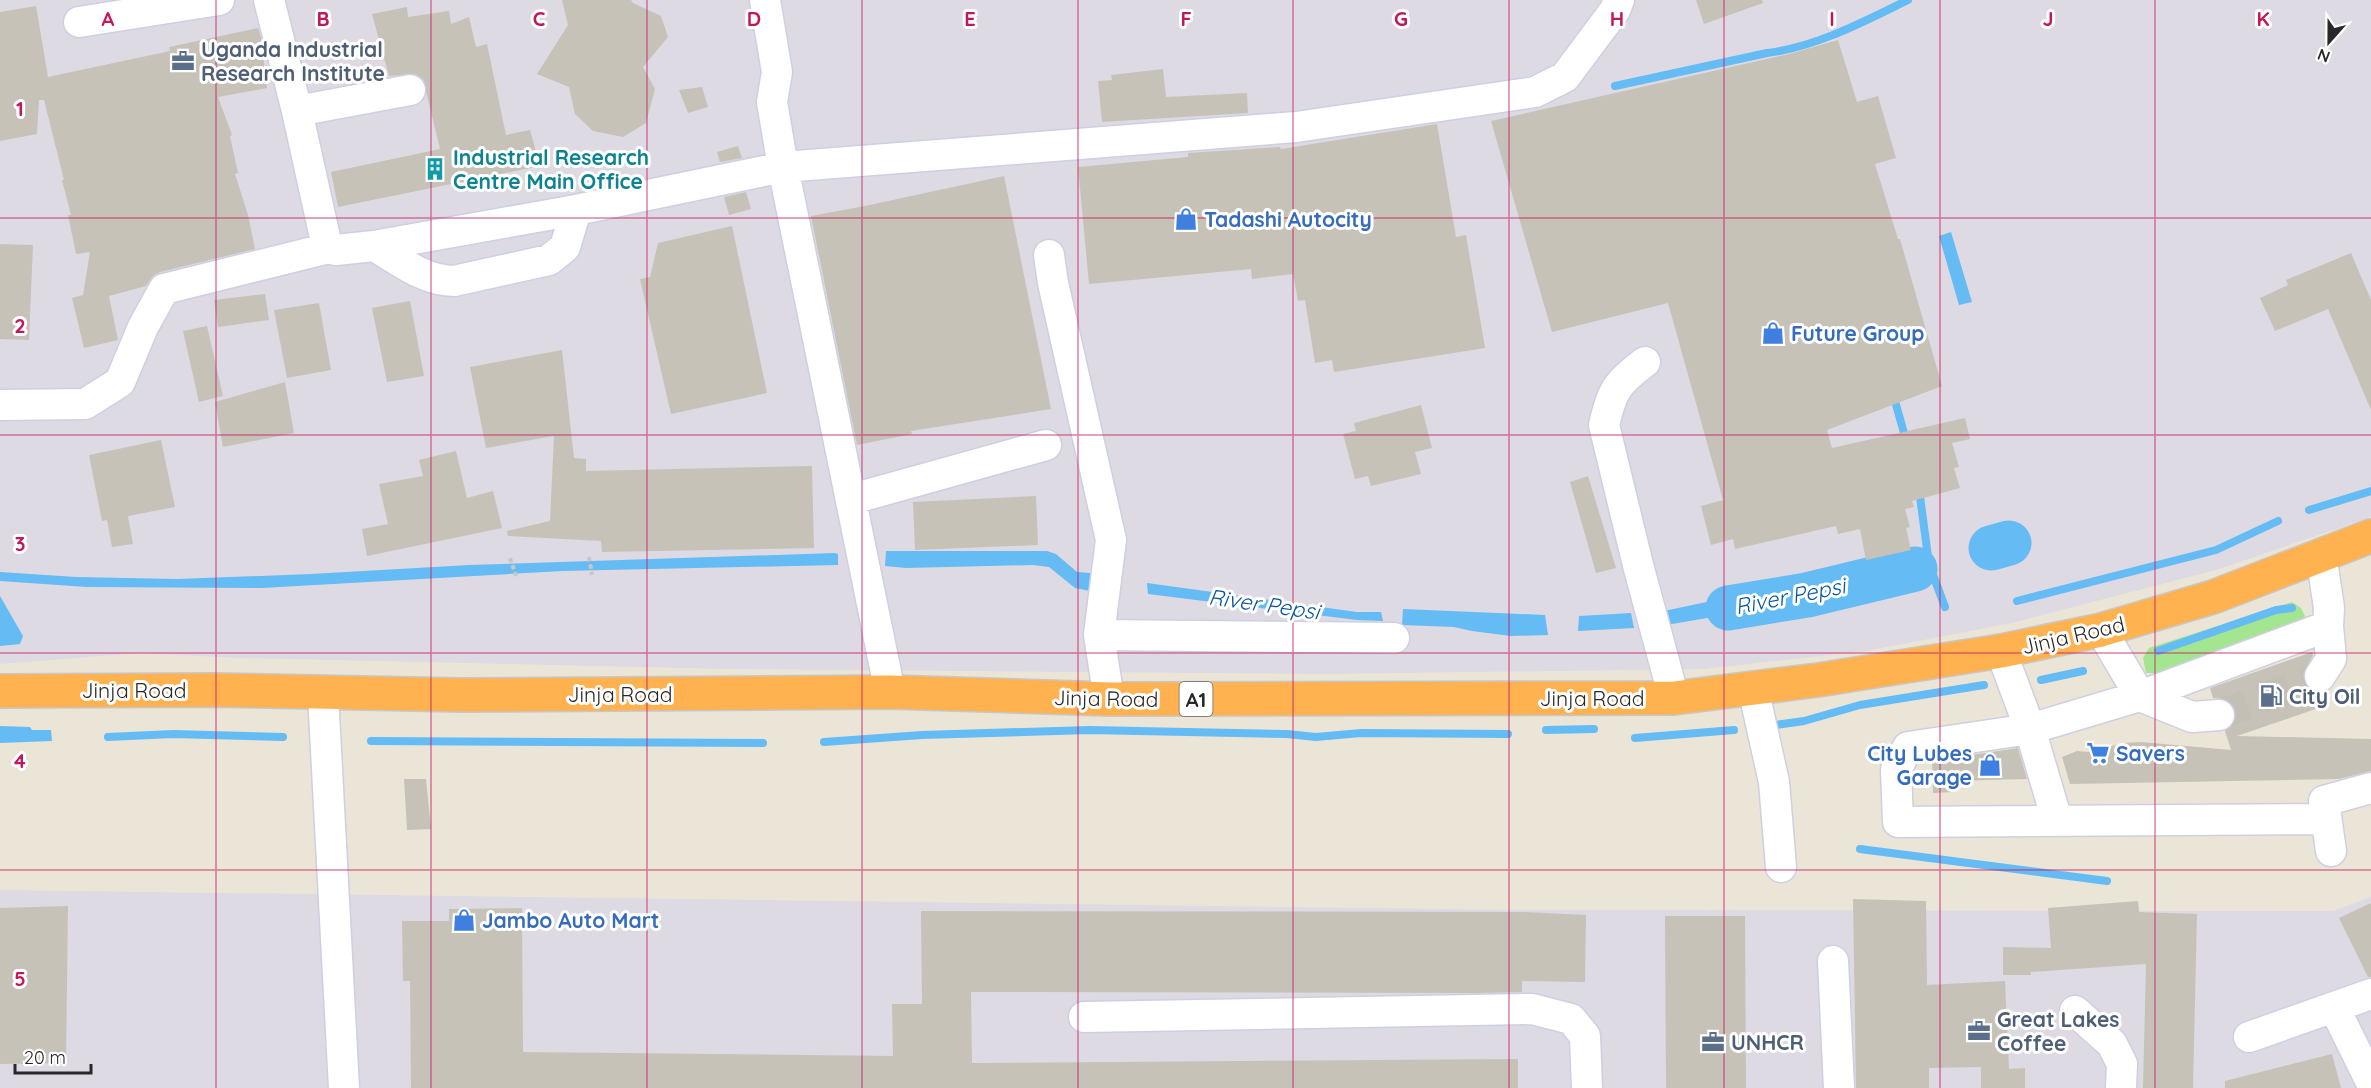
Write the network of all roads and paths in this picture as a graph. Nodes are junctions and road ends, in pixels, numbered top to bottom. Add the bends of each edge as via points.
1 (219, 0) edge
2 (269, 0) edge
3 (765, 0) edge
4 (1619, 0) edge
5 (79, 22) dead end
6 (410, 90) dead end
7 (297, 111) junction
8 (783, 167) junction
9 (576, 210) junction
10 (374, 246) junction
11 (329, 248) junction
12 (1049, 255) dead end
13 (1645, 362) dead end
14 (0, 405) edge
15 (1046, 445) dead end
16 (852, 499) junction
17 (2371, 536) edge
18 (2321, 554) junction
19 (589, 557) dead end
20 (510, 558) dead end
21 (592, 575) dead end
22 (516, 576) dead end
23 (2328, 626) junction
24 (2101, 630) junction
25 (1100, 635) junction
26 (1394, 638) dead end
27 (2001, 651) junction
28 (2320, 676) dead end
29 (1753, 688) junction
30 (0, 691) edge
31 (890, 692) junction
32 (323, 694) junction
33 (2140, 696) junction
34 (1674, 698) junction
35 (1109, 699) junction
36 (2219, 715) tunnel mouth
37 (2030, 729) junction
38 (2371, 788) edge
39 (2325, 810) junction
40 (2056, 817) junction
41 (2331, 851) dead end
42 (1781, 867) dead end
43 (1833, 961) dead end
44 (2371, 994) edge
45 (2334, 1007) junction
46 (2075, 1011) dead end
47 (1084, 1017) dead end
48 (2249, 1037) dead end
49 (2371, 1082) edge
50 (344, 1088) edge
51 (1587, 1088) edge
52 (1839, 1088) edge
53 (2121, 1088) edge

1 - 5 lane
2 - 7 lane
3 - 8 lane via 777,72 772,102
4 - 8 lane via 1565,77 1535,92 1296,127
6 - 7 lane
7 - 11 lane
8 - 9 lane
8 - 16 lane
9 - 10 lane
9 - 10 lane via 565,247 549,260 454,281 432,278
10 - 11 lane
11 - 14 lane via 164,289 120,382 85,404
12 - 25 lane via 1111,540
13 - 34 lane via 1622,379 1609,403 1604,425
15 - 16 lane
16 - 31 lane
17 - 18 highway, Jinja Road / A1
18 - 23 lane
18 - 24 highway, Jinja Road / A1 via 2213,597
19 - 21 path
20 - 22 path
23 - 28 lane via 2331,659
23 - 33 lane
24 - 27 highway, Jinja Road / A1
24 - 33 lane
25 - 26 lane
25 - 35 lane
27 - 29 highway, Jinja Road / A1
27 - 37 lane
29 - 34 highway, Jinja Road / A1
29 - 42 lane via 1774,782
30 - 32 highway, Jinja Road / A1 via 216,690
31 - 32 highway, Jinja Road / A1
31 - 35 highway, Jinja Road / A1
32 - 50 lane
33 - 36 lane via 2192,717
33 - 37 lane
34 - 35 highway, Jinja Road / A1
37 - 40 lane
37 - 40 lane via 1908,747 1896,770 1898,822
38 - 39 lane
39 - 40 lane
39 - 41 lane
43 - 52 lane
44 - 45 lane
45 - 48 lane
45 - 49 lane
46 - 53 lane via 2112,1044 2122,1064
47 - 51 lane via 1532,1009 1571,1019 1585,1036

